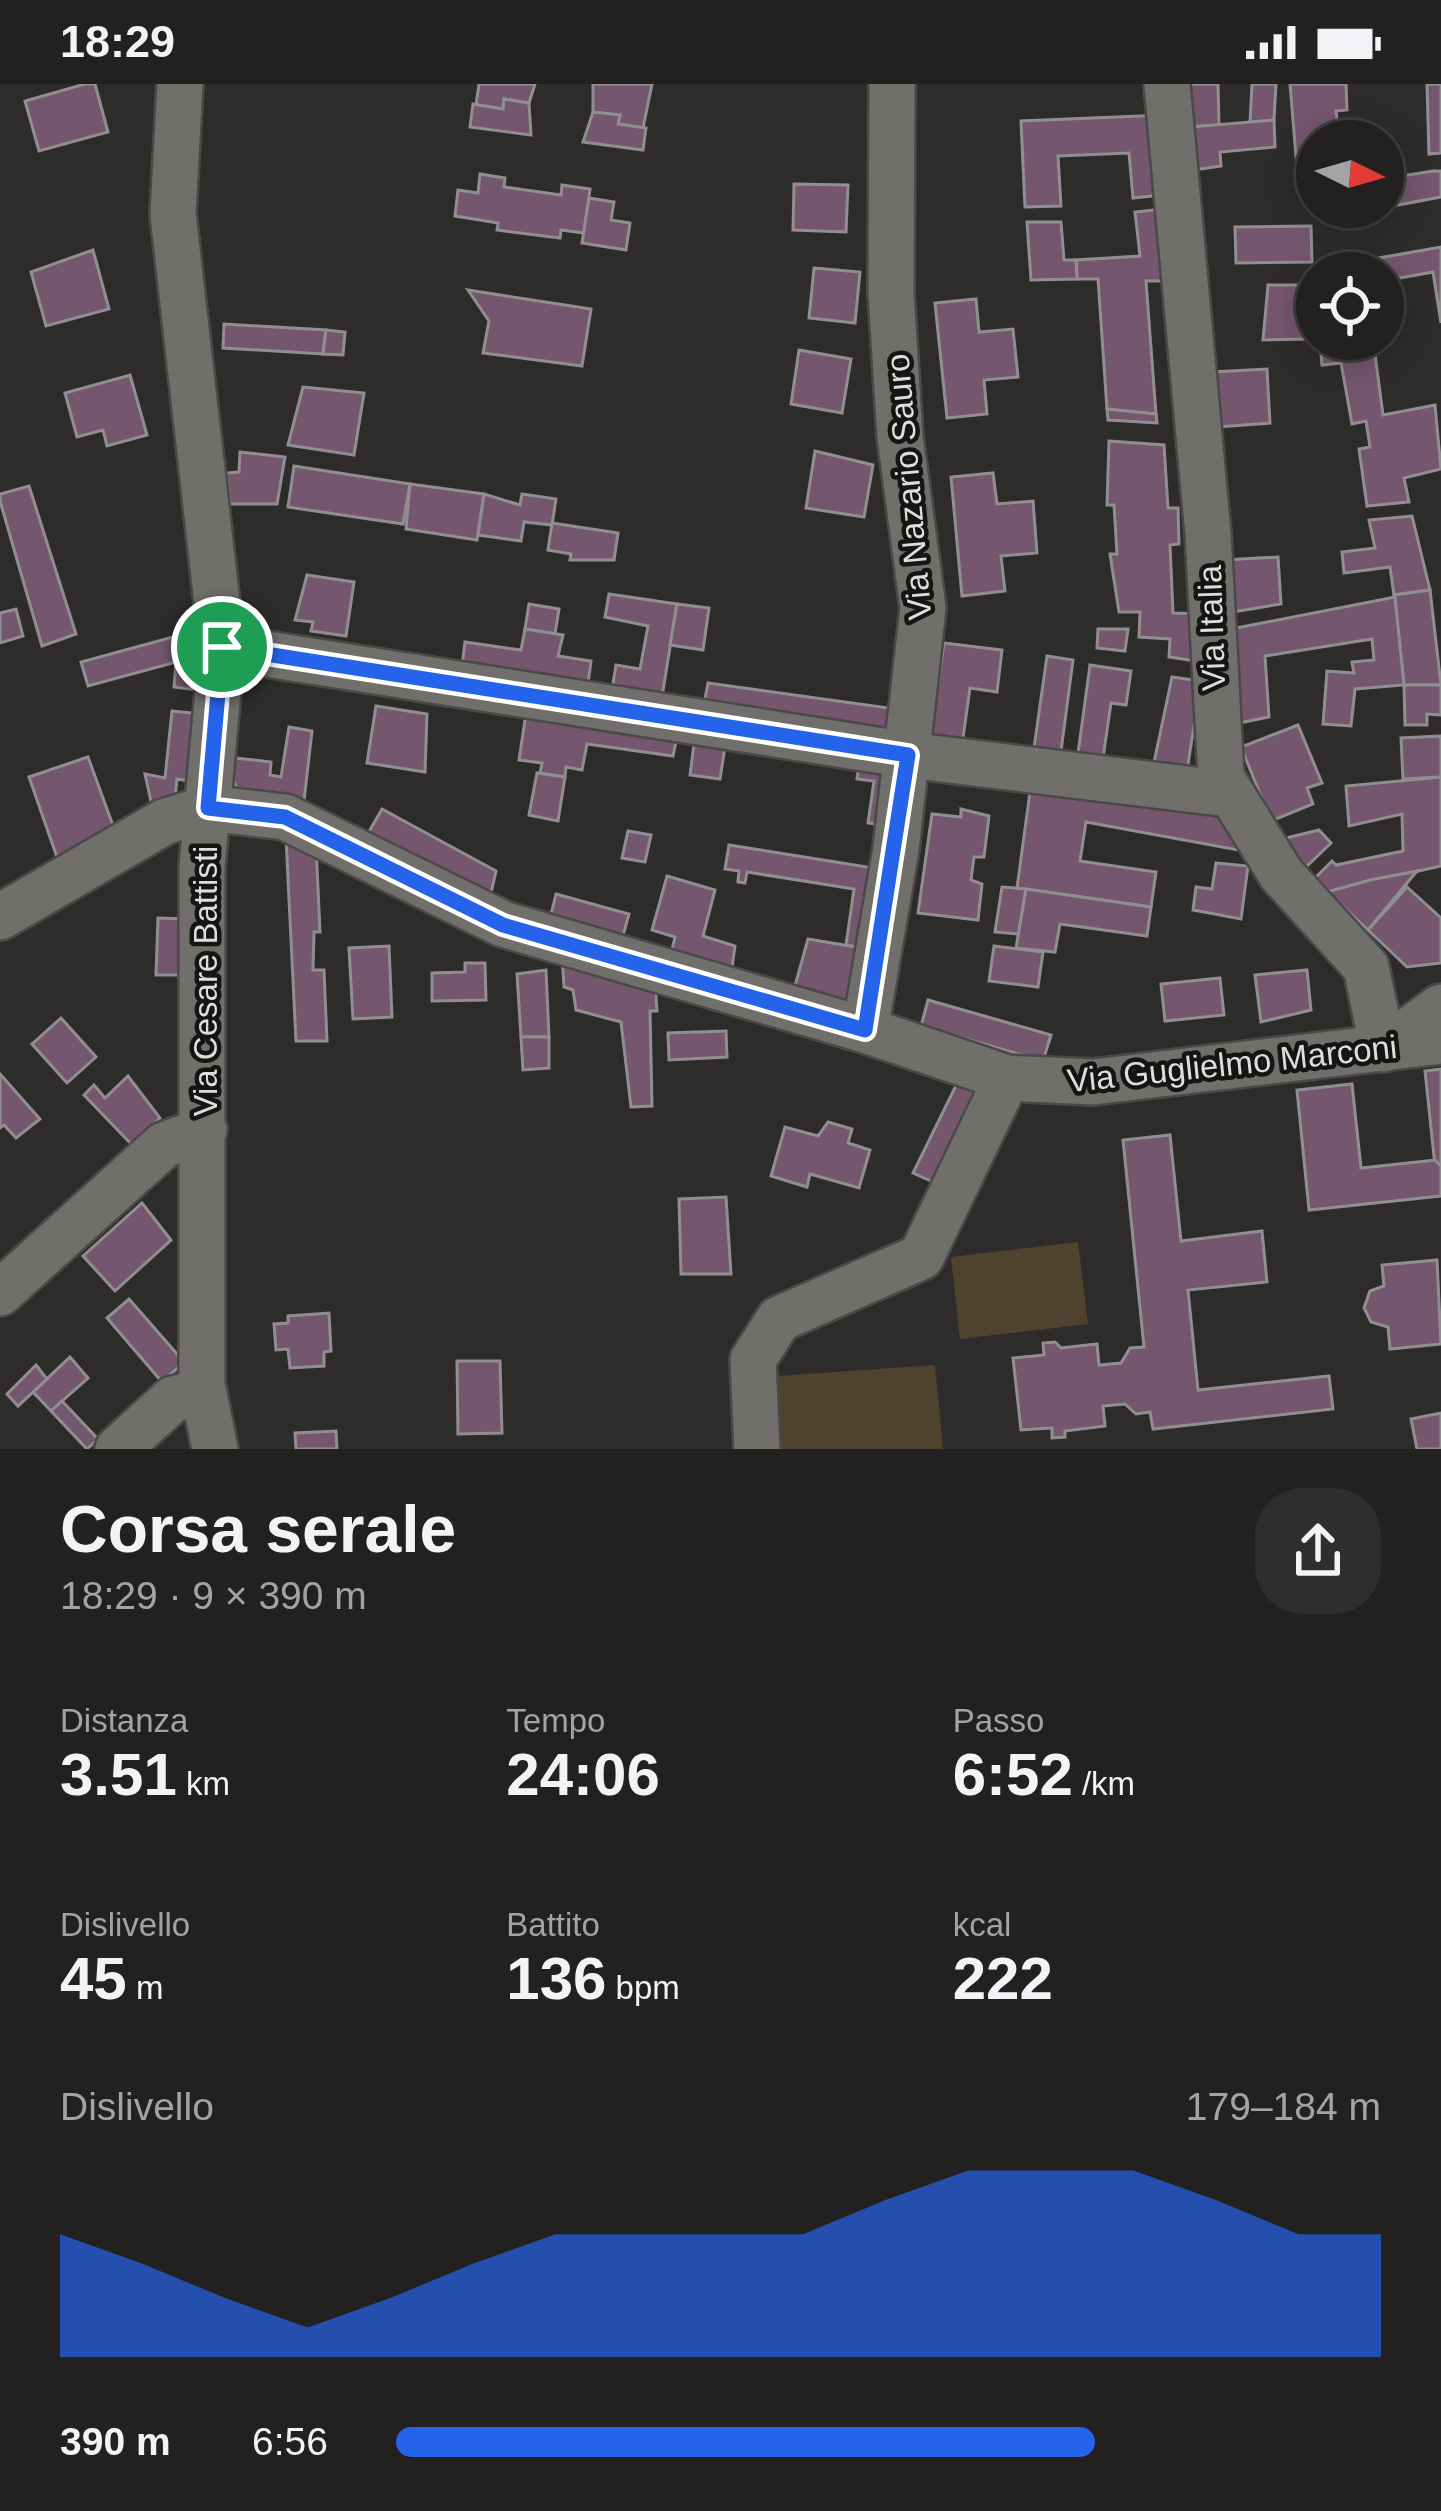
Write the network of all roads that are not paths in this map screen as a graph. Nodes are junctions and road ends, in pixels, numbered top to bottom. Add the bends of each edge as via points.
1 (180, 84) edge
2 (892, 84) edge
3 (1167, 84) edge
4 (222, 647) junction
5 (908, 755) junction
6 (1228, 794) junction
7 (208, 808) junction
8 (0, 917) edge
9 (1441, 1007) edge
10 (865, 1030) junction
11 (1441, 1042) edge
12 (1383, 1049) junction
13 (1007, 1078) junction
14 (204, 1130) junction
15 (0, 1293) edge
16 (202, 1391) junction
17 (118, 1449) edge
18 (215, 1449) edge
19 (757, 1449) edge

1 - 4 street, Via Cesare Battisti via 173,214
2 - 5 street, Via Nazario Sauro via 891,292 923,608
3 - 6 street, Via Italia via 1208,535 1216,742
4 - 5 street
4 - 7 street, Via Cesare Battisti
5 - 6 street
5 - 10 street, Via Nazario Sauro
6 - 12 street, Via Italia via 1281,874 1366,968
7 - 8 street via 164,822
7 - 10 street, Via Guglielmo Marconi via 285,817 503,925
7 - 14 street, Via Cesare Battisti
9 - 12 street
10 - 13 street, Via Guglielmo Marconi
11 - 12 street, Via Guglielmo Marconi
12 - 13 street, Via Guglielmo Marconi via 1093,1082
13 - 19 street via 921,1257 779,1319 753,1360
14 - 15 street via 164,1145
14 - 16 street, Via Cesare Battisti
16 - 17 street via 173,1400
16 - 18 street, Via Cesare Battisti

